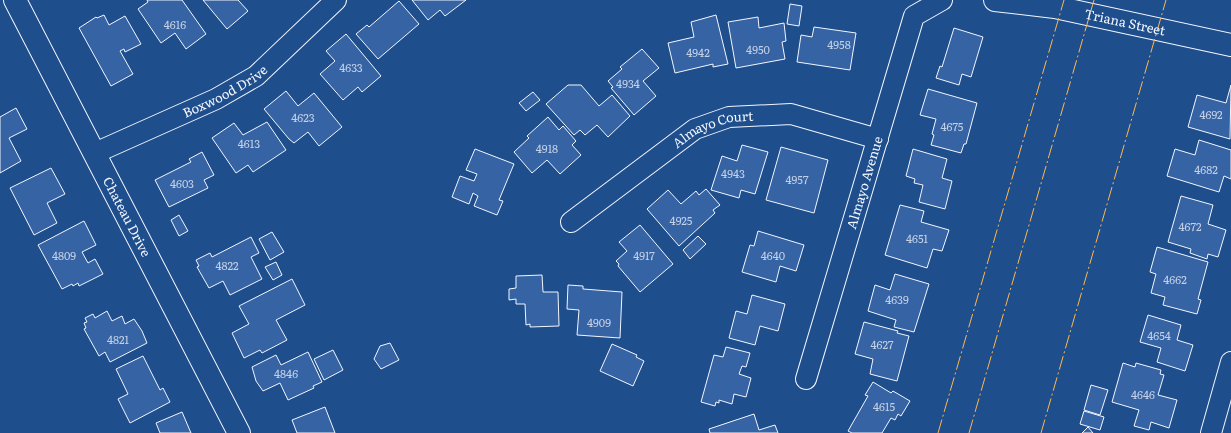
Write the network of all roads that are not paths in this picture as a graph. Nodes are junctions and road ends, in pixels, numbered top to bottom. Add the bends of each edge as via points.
1 (15, 0) edge
2 (336, 0) edge
3 (942, 0) edge
4 (995, 0) edge
5 (1231, 45) edge
6 (878, 139) junction
7 (95, 153) junction
8 (571, 222) dead end
9 (1231, 362) edge
10 (806, 379) dead end
11 (239, 433) edge
12 (1211, 433) edge

1 - 7 street, Chateau Drive
2 - 7 street, Boxwood Drive via 256,76 216,99
3 - 6 street, Almayo Avenue via 914,16
4 - 5 street, Triana Street via 1055,7
6 - 8 street, Almayo Court via 791,114 729,117 695,128
6 - 10 street, Almayo Avenue
7 - 11 street, Chateau Drive
9 - 12 street

